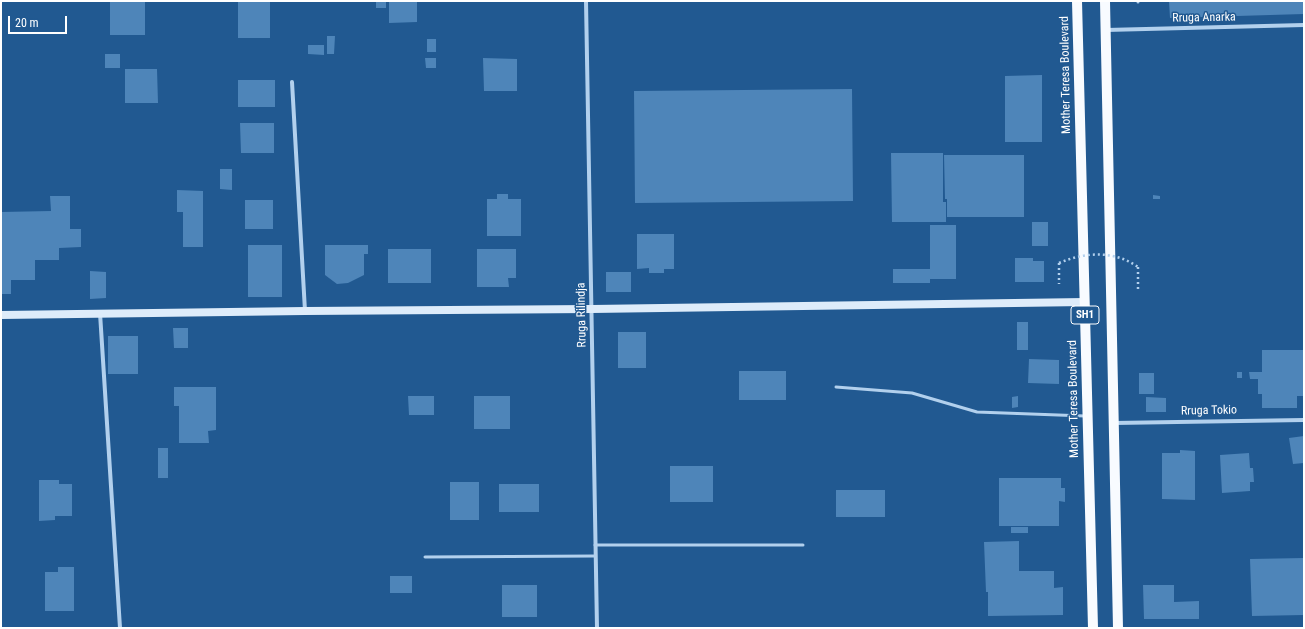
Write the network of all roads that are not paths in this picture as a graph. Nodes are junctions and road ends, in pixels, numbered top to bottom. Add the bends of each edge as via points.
1 (586, 1) edge
2 (1077, 1) edge
3 (1105, 1) edge
4 (1304, 25) edge
5 (1105, 30) junction
6 (292, 82) dead end
7 (1085, 302) junction
8 (592, 309) junction
9 (305, 311) junction
10 (100, 314) junction
11 (1, 315) edge
12 (836, 387) dead end
13 (1088, 417) junction
14 (1304, 420) edge
15 (1114, 423) junction
16 (595, 545) junction
17 (803, 545) dead end
18 (595, 556) junction
19 (425, 557) dead end
20 (120, 628) edge
21 (597, 628) edge
22 (1093, 628) edge
23 (1118, 628) edge

1 - 8 street, Rruga Rilindja
2 - 7 main road, Mother Teresa Boulevard / SH1
3 - 5 main road, SH1
4 - 5 street, Rruga Anarka
5 - 15 main road, SH1
6 - 9 street
7 - 8 street
7 - 13 main road, Mother Teresa Boulevard / SH1
8 - 9 street
8 - 16 street, Rruga Rilindja
9 - 10 street
10 - 11 street
10 - 20 street
12 - 13 lane via 912,392 977,412
13 - 22 main road, Mother Teresa Boulevard / SH1
14 - 15 street, Rruga Tokio
15 - 23 main road, SH1
16 - 17 lane
16 - 18 street, Rruga Rilindja
18 - 19 lane
18 - 21 street, Rruga Rilindja

